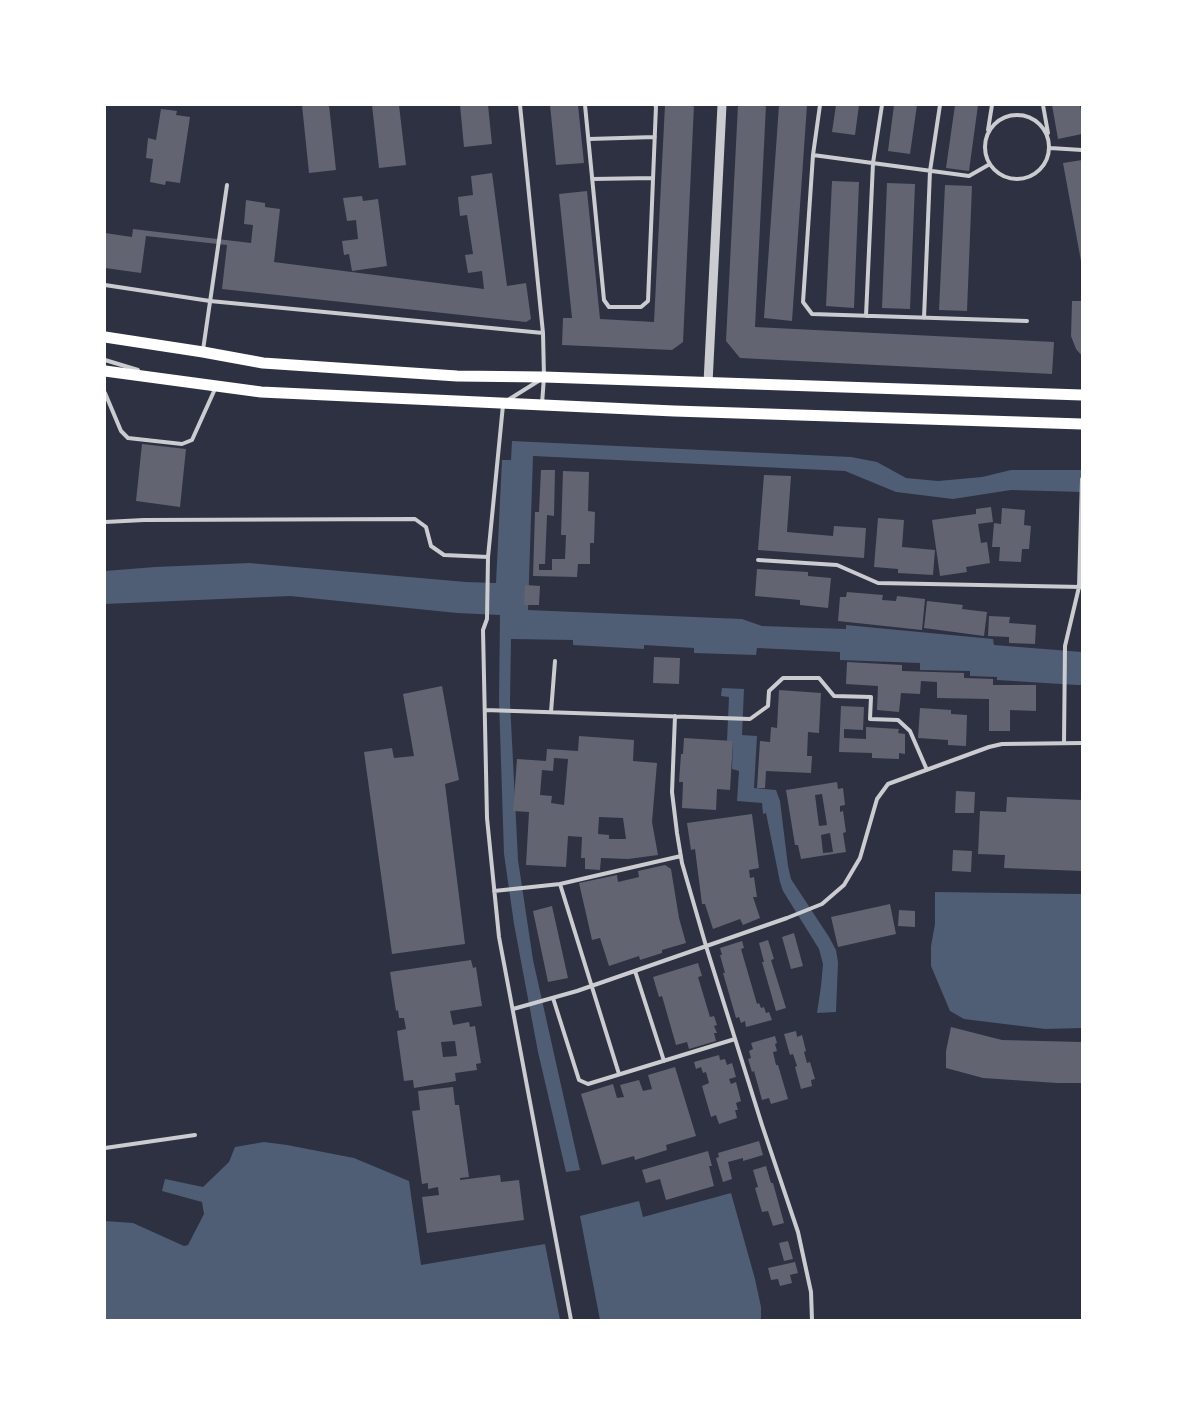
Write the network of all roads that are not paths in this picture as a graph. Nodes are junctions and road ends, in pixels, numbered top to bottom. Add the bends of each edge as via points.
1 (520, 105) edge
2 (585, 105) edge
3 (655, 105) edge
4 (722, 105) edge
5 (820, 105) edge
6 (882, 105) edge
7 (940, 105) edge
8 (992, 105) edge
9 (1043, 105) edge
10 (988, 134) junction
11 (655, 137) junction
12 (1048, 138) junction
13 (588, 139) junction
14 (1050, 148) junction
15 (1082, 150) edge
16 (813, 156) junction
17 (873, 163) junction
18 (990, 164) junction
19 (930, 171) junction
20 (653, 178) junction
21 (592, 179) junction
22 (227, 185) dead end
23 (105, 285) edge
24 (210, 301) junction
25 (866, 316) junction
26 (924, 318) junction
27 (1027, 321) dead end
28 (543, 333) junction
29 (105, 337) edge
30 (203, 352) junction
31 (105, 370) edge
32 (544, 377) junction
33 (708, 383) junction
34 (216, 386) junction
35 (105, 393) edge
36 (1082, 395) edge
37 (503, 404) junction
38 (542, 406) junction
39 (1082, 424) edge
40 (1082, 478) edge
41 (105, 522) edge
42 (488, 557) junction
43 (758, 560) dead end
44 (1081, 587) edge
45 (555, 661) dead end
46 (485, 710) junction
47 (551, 712) junction
48 (675, 716) junction
49 (1064, 743) junction
50 (1082, 743) edge
51 (927, 770) junction
52 (681, 856) junction
53 (560, 884) junction
54 (494, 891) junction
55 (706, 946) junction
56 (635, 971) junction
57 (592, 986) junction
58 (553, 998) junction
59 (513, 1009) junction
60 (736, 1039) junction
61 (664, 1061) junction
62 (619, 1074) junction
63 (195, 1135) dead end
64 (105, 1148) edge
65 (571, 1320) edge
66 (812, 1320) edge

1 - 28 lane
2 - 13 lane
3 - 11 lane
4 - 33 street
5 - 16 lane
6 - 17 lane
7 - 19 lane
8 - 10 lane
9 - 12 lane
10 - 12 lane via 1006,116 1017,115 1036,121
10 - 18 lane via 985,149
11 - 13 lane
11 - 20 lane
12 - 14 lane
13 - 21 lane
14 - 15 lane
14 - 18 lane via 1042,169 1023,180 1002,176
16 - 17 lane
16 - 25 lane via 803,302 812,314
17 - 19 lane
17 - 25 lane
18 - 19 lane via 969,176
19 - 26 lane
20 - 21 lane
20 - 21 lane via 648,301 641,307 609,307 604,300
22 - 24 lane
23 - 24 lane
24 - 28 lane
24 - 30 lane
25 - 26 lane
26 - 27 lane
28 - 32 lane
29 - 30 main road
30 - 32 main road via 263,363 457,376
31 - 34 main road
32 - 33 main road
32 - 37 lane
32 - 38 lane
33 - 36 main road
34 - 35 lane via 192,440 182,444 128,438 120,432
34 - 37 main road via 261,392
37 - 38 main road
37 - 42 lane
38 - 39 main road
40 - 44 lane
41 - 42 lane via 415,520 426,527 431,546 444,555
42 - 46 lane via 487,619 483,630
43 - 44 lane via 837,565 878,583
44 - 49 lane via 1065,646
45 - 47 lane
46 - 47 lane
46 - 54 lane via 487,818
47 - 48 lane
48 - 51 lane via 750,719 768,706 769,691 783,678 819,678 834,696 871,697 870,719 898,720 910,730
48 - 52 lane via 672,792
49 - 50 lane
49 - 51 lane via 1002,744
51 - 55 lane via 888,784 877,799 860,858 844,885 822,904
52 - 53 lane
52 - 55 lane
53 - 54 lane
53 - 57 lane
54 - 59 lane
55 - 56 lane
55 - 60 lane
56 - 57 lane
56 - 61 lane
57 - 58 lane
57 - 62 lane
58 - 59 lane
58 - 62 lane via 580,1080 588,1084
59 - 65 lane
60 - 61 lane
60 - 66 lane via 798,1232 811,1292
61 - 62 lane
63 - 64 lane

